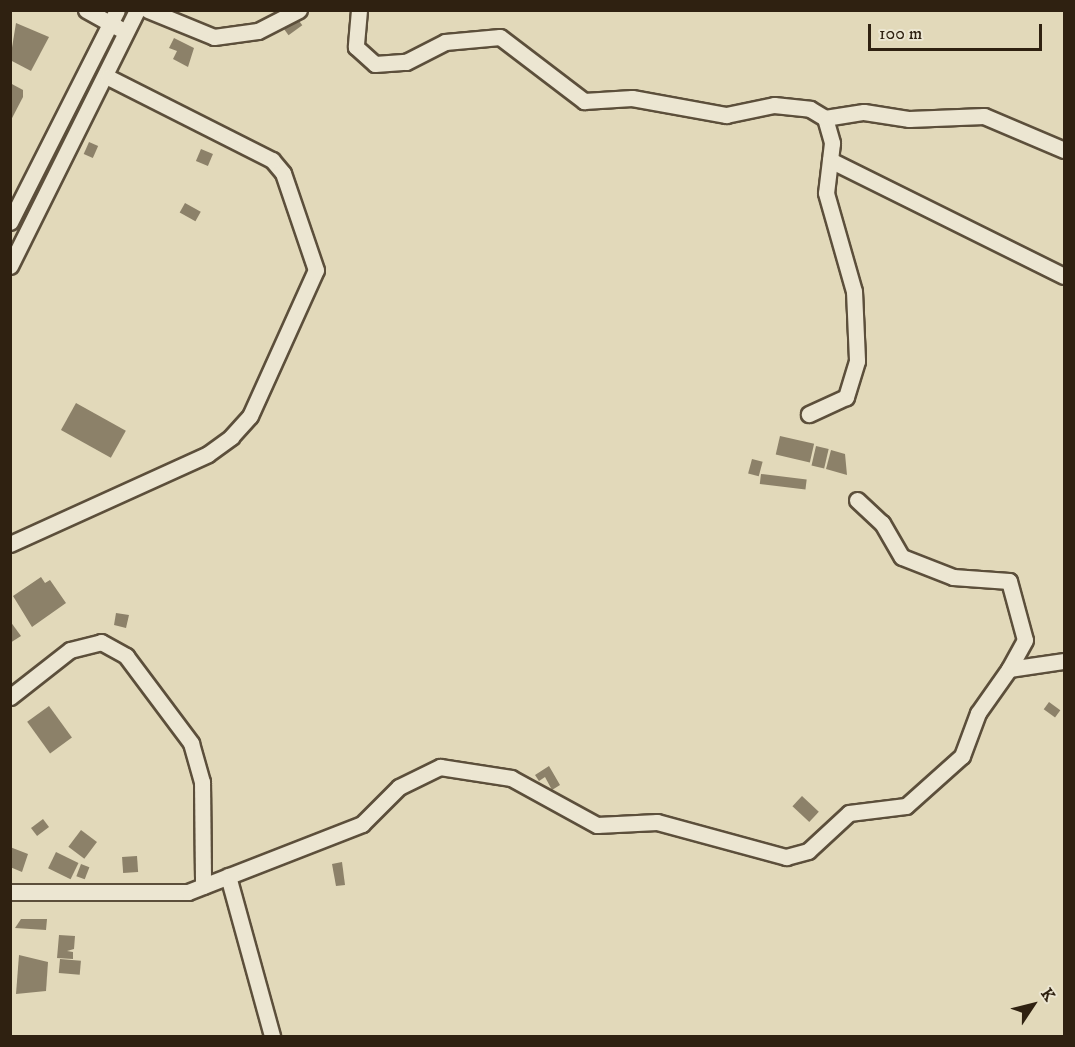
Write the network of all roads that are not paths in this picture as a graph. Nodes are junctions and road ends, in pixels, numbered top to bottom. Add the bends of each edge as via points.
1 (86, 10) edge
2 (137, 10) edge
3 (148, 10) edge
4 (299, 10) edge
5 (359, 10) edge
6 (114, 17) edge
7 (127, 32) junction
8 (108, 77) junction
9 (825, 118) junction
10 (1065, 150) edge
11 (830, 160) junction
12 (10, 222) edge
13 (10, 266) edge
14 (1065, 276) edge
15 (809, 414) dead end
16 (857, 500) dead end
17 (10, 544) edge
18 (1065, 661) edge
19 (1009, 669) junction
20 (10, 697) edge
21 (228, 876) junction
22 (203, 886) junction
23 (10, 892) edge
24 (272, 1036) edge

1 - 6 street
2 - 7 street
3 - 4 street via 214,37 258,31
5 - 9 street via 357,47 375,64 406,62 445,42 500,37 584,101 632,98 726,115 774,105 810,109
6 - 7 street
6 - 12 street
7 - 8 street
8 - 13 street
8 - 17 street via 272,160 283,172 316,270 250,416 231,437 208,454
9 - 10 street via 864,112 909,119 984,116
9 - 11 street via 831,130
11 - 14 street
11 - 15 street via 826,193 854,291 857,361 846,397
16 - 19 street via 882,523 902,557 953,578 1009,581 1025,640
18 - 19 street
19 - 21 street via 978,713 962,756 906,806 849,813 808,851 786,857 657,822 597,825 511,778 440,766 399,787 362,824
20 - 22 street via 70,650 101,642 126,656 191,743 202,782
21 - 22 street
21 - 24 street
22 - 23 street via 188,892

